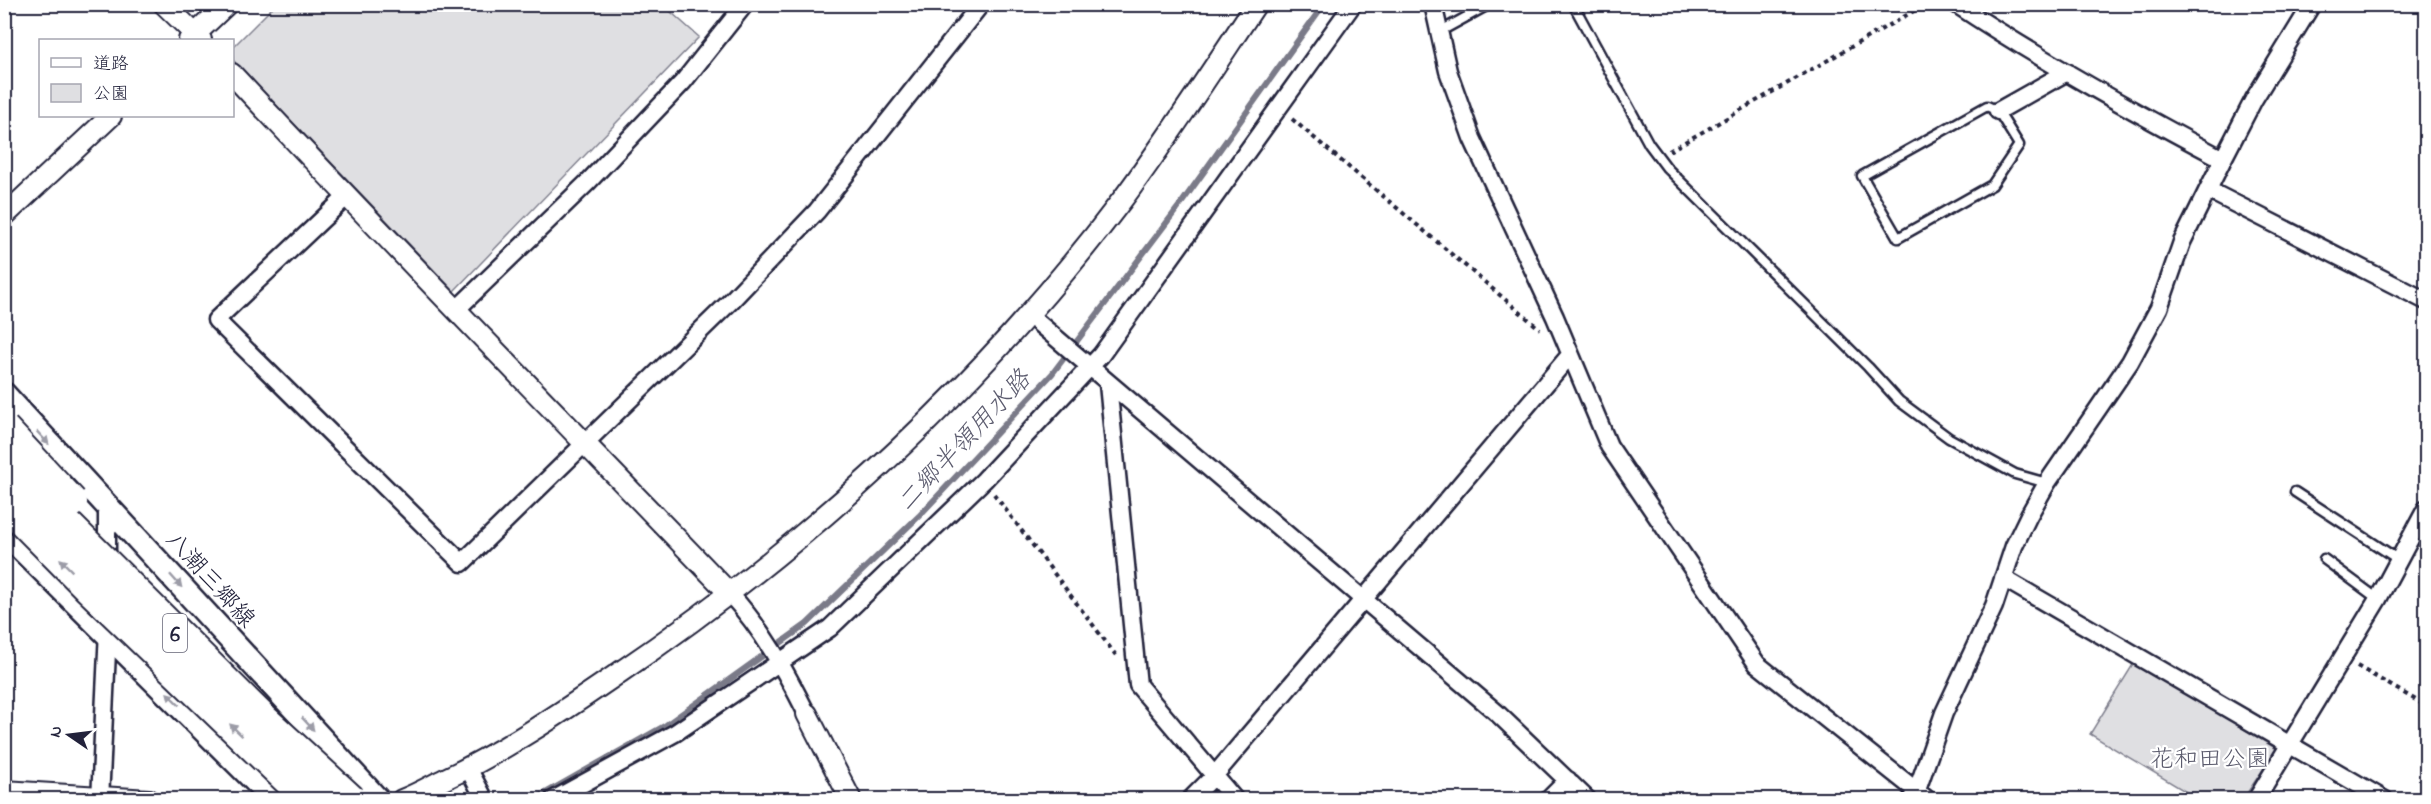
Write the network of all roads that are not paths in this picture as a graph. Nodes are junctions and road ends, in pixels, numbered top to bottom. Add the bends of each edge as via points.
1 (164, 4) edge
2 (227, 4) edge
3 (745, 4) edge
4 (981, 4) edge
5 (1256, 4) edge
6 (1353, 4) edge
7 (1433, 4) edge
8 (1490, 4) edge
9 (1573, 4) edge
10 (1956, 4) edge
11 (2312, 4) edge
12 (1439, 32) junction
13 (195, 38) edge
14 (2067, 72) junction
15 (234, 76) edge
16 (1998, 111) junction
17 (110, 117) edge
18 (2223, 159) junction
19 (2208, 190) junction
20 (346, 197) junction
21 (4, 216) edge
22 (2427, 301) edge
23 (457, 309) junction
24 (1029, 315) junction
25 (1570, 355) junction
26 (1090, 368) junction
27 (1108, 384) junction
28 (4, 394) edge
29 (4, 429) edge
30 (586, 443) junction
31 (4, 448) edge
32 (4, 462) edge
33 (2047, 483) junction
34 (2295, 492) dead end
35 (4, 502) edge
36 (107, 505) junction
37 (2427, 509) edge
38 (4, 532) edge
39 (30, 558) junction
40 (2324, 560) dead end
41 (2399, 560) junction
42 (2003, 578) junction
43 (730, 594) junction
44 (1363, 599) junction
45 (2378, 599) junction
46 (108, 634) junction
47 (781, 661) junction
48 (807, 714) joint
49 (263, 719) junction
50 (2290, 744) junction
51 (468, 768) junction
52 (1214, 776) junction
53 (1568, 780) junction
54 (4, 791) edge
55 (483, 796) edge
56 (1919, 796) edge
57 (100, 798) edge
58 (149, 800) edge
59 (274, 800) edge
60 (309, 800) edge
61 (351, 800) edge
62 (378, 800) edge
63 (402, 800) edge
64 (553, 800) edge
65 (851, 800) edge
66 (1190, 800) edge
67 (1235, 800) edge
68 (1548, 800) edge
69 (1588, 800) edge
70 (2256, 800) edge
71 (2385, 800) edge

1 - 13 street
2 - 13 street
3 - 23 street via 683,82 588,182
4 - 30 street via 817,211
5 - 24 street via 1122,200
6 - 26 street
7 - 12 street
8 - 12 lane
9 - 33 lane via 1658,157 1899,401 1949,438 2015,474
10 - 14 street
11 - 18 street
12 - 25 street via 1468,129
14 - 16 street
14 - 18 street
15 - 20 street
16 - 16 lane via 2019,146 1992,185 1898,238 1862,176 1987,106
17 - 21 street
18 - 19 street
19 - 22 street
19 - 33 street via 2182,242 2159,309 2130,362
20 - 23 street
20 - 30 street via 216,320 462,562
23 - 30 street
24 - 26 street
24 - 43 street via 934,417 868,479
25 - 44 street
25 - 56 street via 1609,446 1757,664
26 - 27 street
26 - 47 street via 984,480 830,628
27 - 44 street
27 - 52 street via 1138,684
28 -> 36 main road, 八潮三郷線
29 - 49 highway, bridge via 188,627
30 - 43 street
31 - 39 street via 28,480
32 - 49 highway, 6, bridge
33 - 42 street via 2014,546
34 - 41 lane
60 -> 35 highway, 6, bridge
36 - 46 street
36 -> 62 main road, 八潮三郷線
37 - 41 street
38 - 39 main road
39 - 46 main road
40 - 45 lane
41 - 45 street
42 - 50 street
42 - 56 street via 1944,713
43 - 47 street
43 - 51 street via 595,689
44 - 52 street
44 - 53 street via 1497,712
45 - 50 street
46 - 57 street
59 -> 46 main road
47 - 48 street
47 - 64 street via 675,733
48 - 65 street
49 - 61 highway, 6, bridge
50 - 70 street
50 - 71 street
51 - 55 street
51 - 63 street
52 - 66 street
52 - 67 street
53 - 68 street
53 - 69 street
54 - 57 street
57 - 58 street

